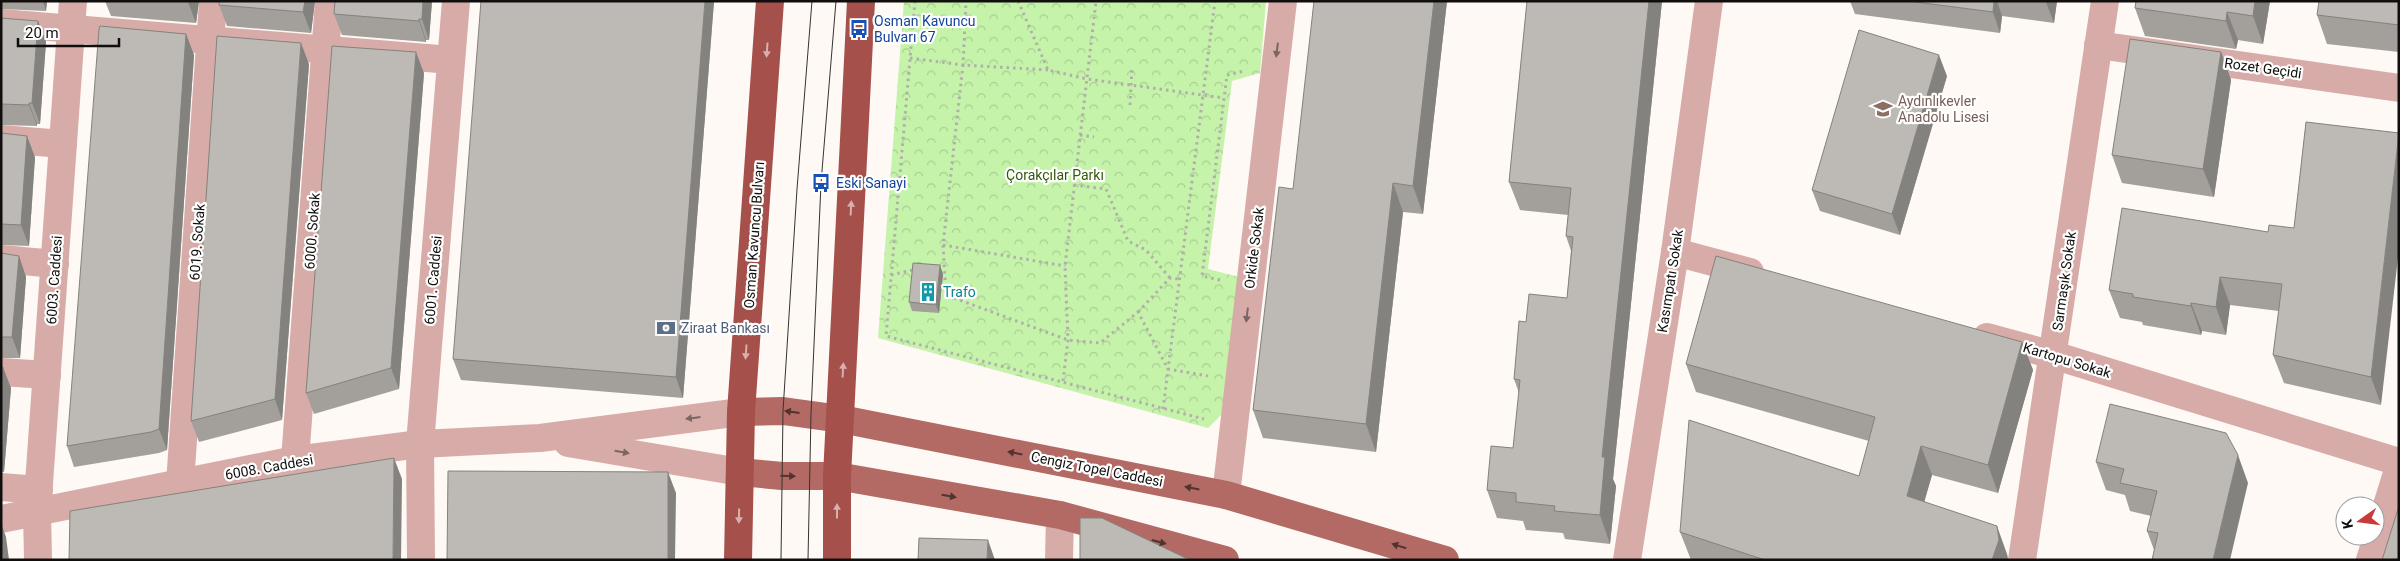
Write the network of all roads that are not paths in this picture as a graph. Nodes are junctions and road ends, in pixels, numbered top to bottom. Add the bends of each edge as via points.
1 (73, 1) edge
2 (213, 1) edge
3 (329, 1) edge
4 (456, 1) edge
5 (770, 1) edge
6 (861, 1) edge
7 (1283, 1) edge
8 (1709, 1) edge
9 (2105, 1) edge
10 (1, 24) edge
11 (71, 29) junction
12 (210, 40) junction
13 (2098, 45) junction
14 (326, 50) junction
15 (451, 60) junction
16 (2399, 88) edge
17 (1, 139) edge
18 (63, 144) junction
19 (1675, 252) junction
20 (1, 259) edge
21 (55, 264) junction
22 (1769, 278) edge
23 (1959, 329) edge
24 (2053, 355) junction
25 (1, 372) edge
26 (47, 375) junction
27 (741, 412) junction
28 (841, 419) junction
29 (540, 438) junction
30 (420, 444) junction
31 (295, 460) junction
32 (2399, 462) edge
33 (2399, 467) edge
34 (740, 472) junction
35 (837, 476) junction
36 (180, 484) junction
37 (1, 487) edge
38 (1226, 494) junction
39 (38, 501) junction
40 (1060, 515) junction
41 (1, 520) edge
42 (38, 560) edge
43 (421, 560) edge
44 (738, 560) edge
45 (837, 560) edge
46 (1059, 560) edge
47 (1226, 560) edge
48 (1445, 560) edge
49 (1627, 560) edge
50 (2022, 560) edge
51 (2370, 560) edge

1 - 11 street, 6003. Caddesi
2 - 12 street, 6019. Sokak
3 - 14 street, 6000. Sokak
4 - 15 street, 6001. Caddesi
5 -> 27 highway, Osman Kavuncu Bulvarı
28 -> 6 highway
7 -> 38 street, Orkide Sokak
8 - 19 street, Kasımpatı Sokak
9 - 13 street, Sarmaşık Sokak
10 - 11 street
11 - 12 street
11 - 18 street, 6003. Caddesi
12 - 14 street
12 - 36 street, 6019. Sokak
13 - 16 street, Rozet Geçidi
13 - 24 street, Sarmaşık Sokak
14 - 15 street
14 - 31 street, 6000. Sokak
15 - 30 street, 6001. Caddesi
17 - 18 street
18 - 21 street, 6003. Caddesi
19 - 22 street
19 - 49 street, Kasımpatı Sokak
20 - 21 street
21 - 26 street, 6003. Caddesi
23 - 24 street, Kartopu Sokak
24 - 32 street, Kartopu Sokak
24 - 50 street, Sarmaşık Sokak
25 - 26 street
26 - 39 street, 6003. Caddesi
28 -> 27 main road, Cengiz Topel Caddesi via 783,410
27 -> 29 street
27 - 34 highway, Osman Kavuncu Bulvarı
28 - 35 highway
38 -> 28 main road, Cengiz Topel Caddesi
29 - 30 street, 6008. Caddesi
29 -> 34 street
30 - 31 street, 6008. Caddesi
30 - 43 street, 6001. Caddesi
31 - 36 street, 6008. Caddesi
33 - 51 street
34 -> 35 main road
34 -> 44 highway, Osman Kavuncu Bulvarı
35 -> 40 main road
45 -> 35 highway
36 - 39 street, 6008. Caddesi
37 - 39 street
48 -> 38 main road, Cengiz Topel Caddesi
39 - 41 street, 6008. Caddesi
39 - 42 street, 6003. Caddesi
40 - 46 street
40 -> 47 main road

